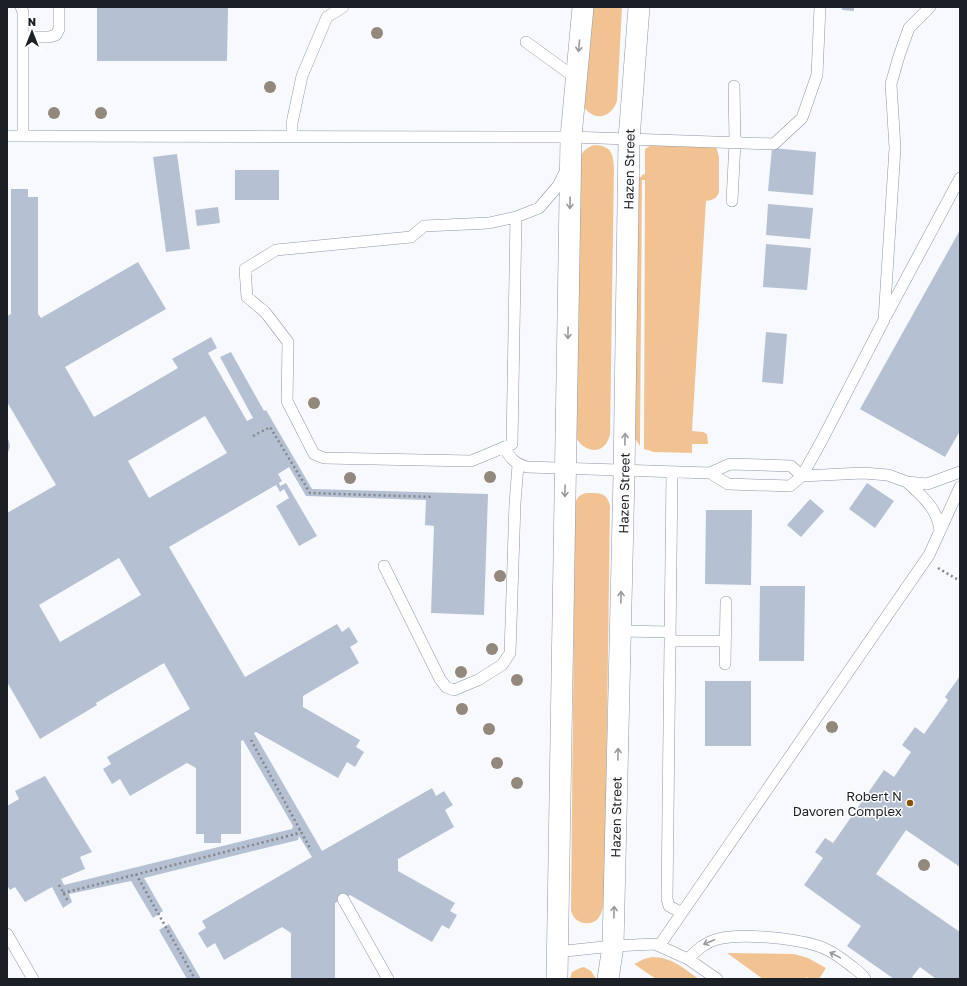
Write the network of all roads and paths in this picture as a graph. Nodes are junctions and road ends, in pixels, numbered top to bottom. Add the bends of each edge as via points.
1 (21, 7) edge
2 (59, 7) edge
3 (343, 7) edge
4 (583, 7) edge
5 (639, 7) edge
6 (820, 7) edge
7 (930, 7) edge
8 (23, 36) junction
9 (526, 42) dead end
10 (577, 79) junction
11 (734, 86) dead end
12 (7, 136) edge
13 (22, 136) junction
14 (292, 136) junction
15 (571, 137) junction
16 (629, 139) junction
17 (736, 142) junction
18 (571, 160) junction
19 (960, 178) edge
20 (732, 201) dead end
21 (516, 217) junction
22 (884, 320) junction
23 (253, 436) dead end
24 (504, 447) junction
25 (518, 465) junction
26 (565, 468) junction
27 (624, 470) junction
28 (672, 472) junction
29 (960, 472) edge
30 (710, 473) junction
31 (802, 476) junction
32 (908, 482) junction
33 (960, 487) edge
34 (433, 497) dead end
35 (940, 530) junction
36 (926, 560) junction
37 (384, 566) dead end
38 (960, 581) edge
39 (726, 602) dead end
40 (620, 631) junction
41 (670, 636) junction
42 (725, 641) junction
43 (725, 664) dead end
44 (251, 740) dead end
45 (300, 829) junction
46 (312, 850) dead end
47 (136, 874) junction
48 (59, 885) dead end
49 (63, 893) junction
50 (343, 900) dead end
51 (68, 901) dead end
52 (682, 913) junction
53 (7, 934) edge
54 (613, 946) junction
55 (659, 946) junction
56 (556, 952) junction
57 (688, 959) junction
58 (33, 979) edge
59 (195, 979) edge
60 (388, 979) edge
61 (557, 979) edge
62 (608, 979) edge
63 (717, 979) edge
64 (865, 979) edge

1 - 8 lane
2 - 8 lane via 59,29 56,34 49,37
3 - 14 lane via 327,17 302,76 292,123
4 -> 10 street
5 - 16 street, Hazen Street
6 - 17 lane via 817,75 802,118 774,144
7 - 22 lane via 910,28 891,84 895,148
8 - 13 lane
9 - 10 lane
10 - 15 street
11 - 17 lane
12 - 13 lane
13 - 14 lane
14 - 15 lane
15 - 16 lane
15 - 18 street
16 - 17 lane
27 -> 16 street, Hazen Street
17 - 20 lane
18 - 21 lane via 558,186 538,208
18 -> 26 street
19 - 22 lane
21 - 24 lane via 512,444
21 - 24 lane via 488,223 424,226 411,237 276,250 245,270 247,297 265,312 288,342 287,402 314,454 324,458 471,461
22 - 31 lane
23 - 34 path via 270,427 310,494
24 - 25 lane via 510,458
25 - 26 lane
25 - 37 lane via 510,653 502,665 478,680 454,690 446,687
26 - 27 lane
26 -> 56 street
27 - 28 lane
40 -> 27 street, Hazen Street
28 - 30 lane
28 - 41 lane
29 - 32 lane via 927,484
30 - 31 lane via 730,464 791,466
30 - 31 lane via 728,484 790,486
31 - 32 lane via 863,473 888,475
32 - 35 lane via 925,498 938,518
33 - 35 lane
35 - 36 lane
36 - 38 path
36 - 52 lane
39 - 42 lane
40 - 41 lane
54 -> 40 street, Hazen Street
41 - 42 lane
41 - 52 lane via 667,899 669,906
42 - 43 lane
44 - 45 path
45 - 46 path
45 - 47 path via 296,834
47 - 49 path
47 - 59 path
48 - 49 path
49 - 51 path
50 - 60 lane
52 - 55 lane
53 - 58 lane
54 - 55 lane
54 - 56 lane
54 - 62 street, Hazen Street
55 - 57 lane
56 - 61 street
57 - 63 lane
64 -> 57 lane via 843,959 817,946 790,940 738,936 717,939 700,946

